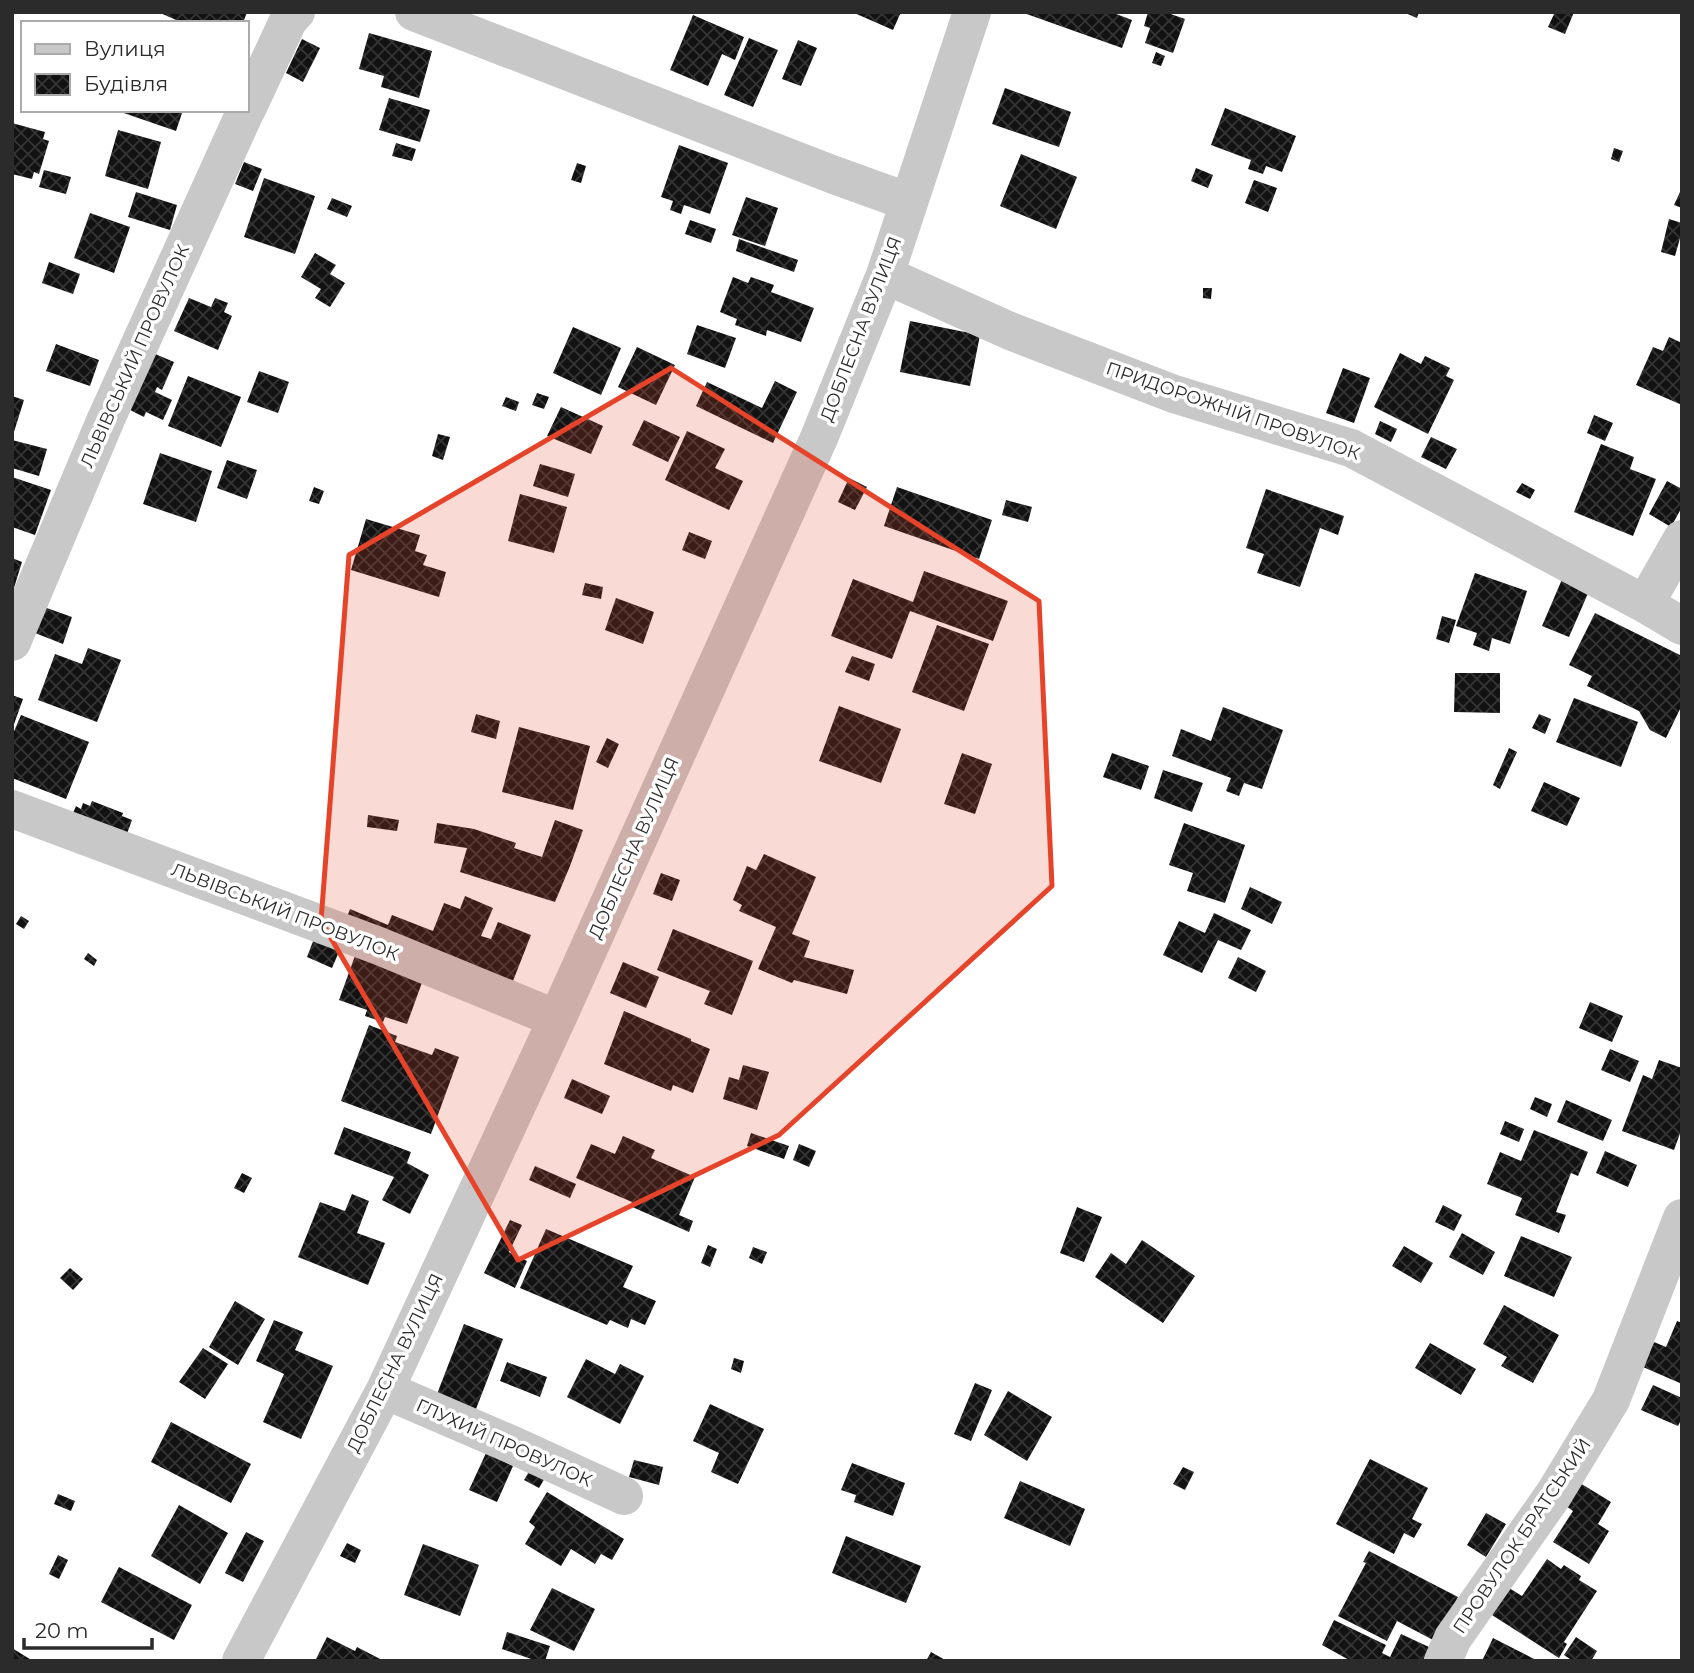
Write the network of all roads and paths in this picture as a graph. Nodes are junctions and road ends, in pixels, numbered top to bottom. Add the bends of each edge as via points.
1 (296, 12) edge
2 (414, 12) edge
3 (972, 12) edge
4 (248, 105) edge
5 (245, 112) edge
6 (909, 202) junction
7 (886, 275) junction
8 (1682, 539) edge
9 (1645, 604) junction
10 (1682, 626) edge
11 (12, 642) edge
12 (12, 809) edge
13 (557, 1019) junction
14 (1682, 1218) edge
15 (385, 1390) junction
16 (624, 1496) dead end
17 (241, 1661) edge
18 (1443, 1661) edge

1 - 4 street, ЛЬВІВСЬКИЙ ПРОВУЛОК
2 - 6 street
3 - 6 street, ДОБЛЕСНА ВУЛИЦЯ
5 - 11 street, ЛЬВІВСЬКИЙ ПРОВУЛОК via 106,419
6 - 7 street, ДОБЛЕСНА ВУЛИЦЯ
7 - 9 street, ПРИДОРОЖНІЙ ПРОВУЛОК via 1010,331 1174,394 1351,448
7 - 13 street, ДОБЛЕСНА ВУЛИЦЯ via 819,438
8 - 9 street
9 - 10 street, ПРИДОРОЖНІЙ ПРОВУЛОК
12 - 13 street, ЛЬВІВСЬКИЙ ПРОВУЛОК via 379,946
13 - 15 street, ДОБЛЕСНА ВУЛИЦЯ
14 - 18 street, ПРОВУЛОК БРАТСЬКИЙ via 1611,1400
15 - 16 street, ГЛУХИЙ ПРОВУЛОК
15 - 17 street, ДОБЛЕСНА ВУЛИЦЯ

